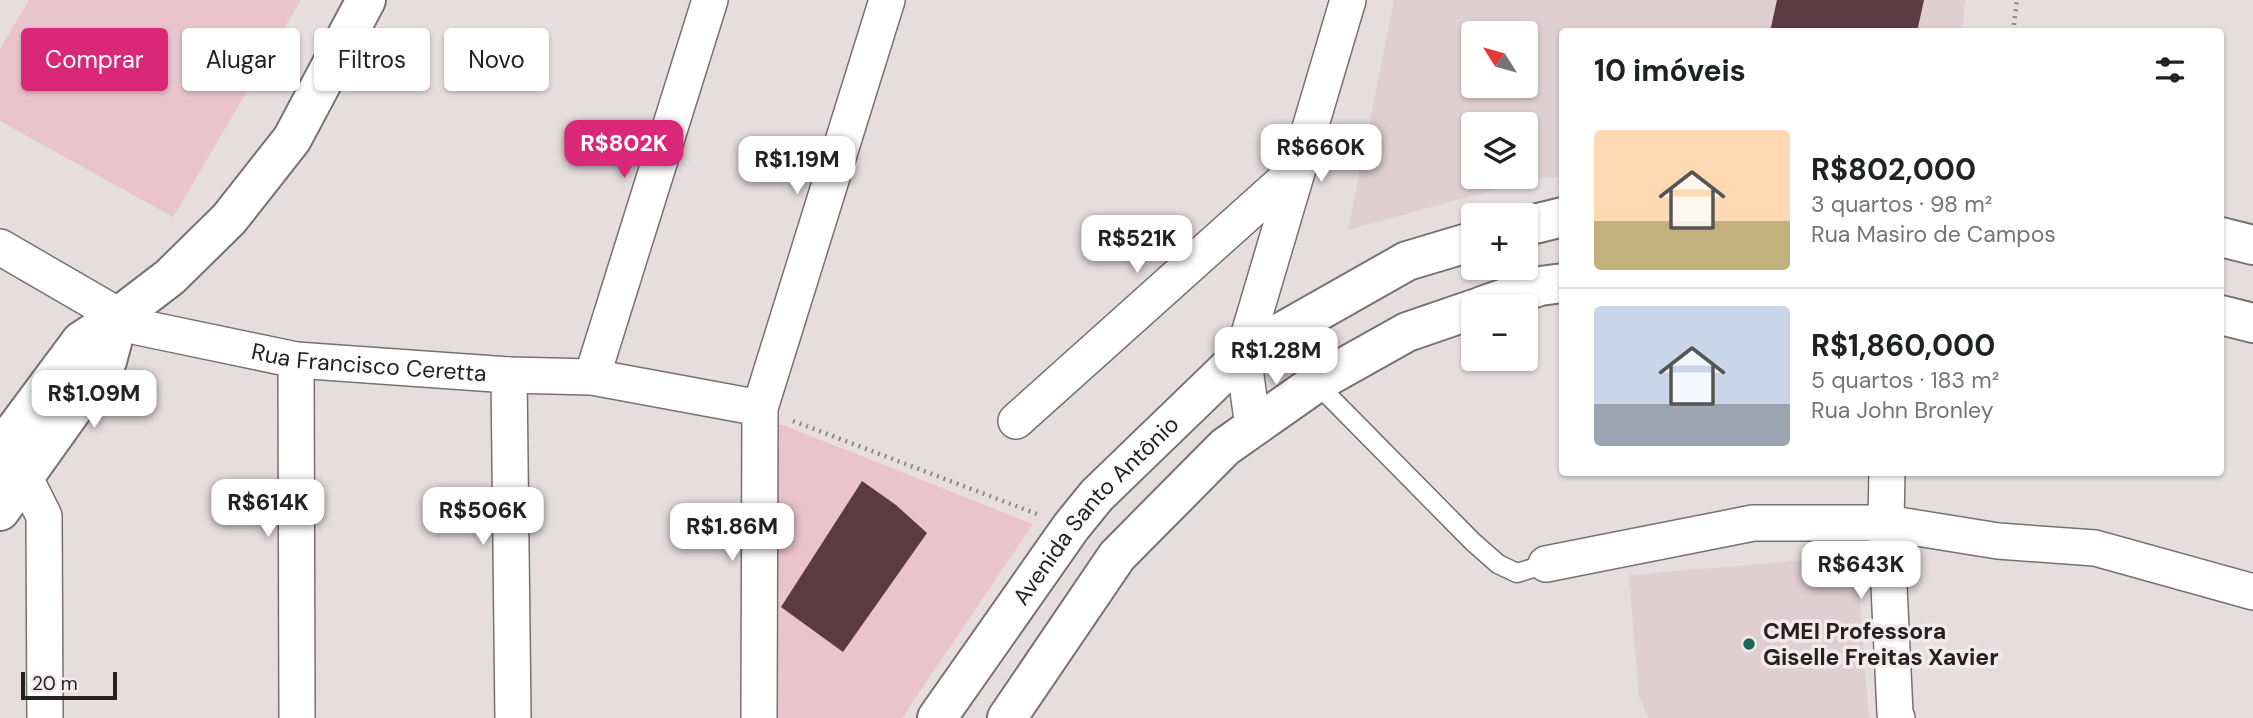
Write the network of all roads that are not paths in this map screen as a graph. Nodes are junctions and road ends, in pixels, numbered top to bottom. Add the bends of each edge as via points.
1 (366, 0) edge
2 (710, 0) edge
3 (887, 0) edge
4 (1349, 0) edge
5 (1296, 170) junction
6 (1559, 218) edge
7 (1538, 223) edge
8 (2224, 238) edge
9 (2253, 244) edge
10 (1461, 246) edge
11 (0, 247) edge
12 (1559, 284) edge
13 (1517, 294) edge
14 (1461, 313) edge
15 (119, 316) junction
16 (2224, 316) edge
17 (2253, 323) edge
18 (1243, 354) junction
19 (296, 360) junction
20 (509, 375) junction
21 (592, 377) junction
22 (1317, 383) junction
23 (760, 408) junction
24 (1016, 421) dead end
25 (1253, 427) junction
26 (8, 461) edge
27 (1886, 476) edge
28 (0, 511) edge
29 (1886, 523) junction
30 (1546, 564) joint
31 (2253, 592) edge
32 (45, 718) edge
33 (297, 718) edge
34 (513, 718) edge
35 (759, 718) edge
36 (937, 718) edge
37 (1007, 718) edge
38 (1897, 718) edge

1 - 15 main road via 292,139 229,219 170,277
2 - 21 street
3 - 23 street
4 - 5 street
5 - 18 street
5 - 24 street
6 - 7 main road
8 - 9 main road
10 - 18 main road, Avenida Santo Antônio via 1407,261
11 - 15 street, Rua Francisco Ceretta
12 - 13 main road
14 - 22 main road, Avenida Santo Antônio via 1407,332
15 - 19 street, Rua Francisco Ceretta via 138,327
15 - 26 main road via 107,361
16 - 17 main road
18 - 25 street
18 - 36 main road, Avenida Santo Antônio via 1097,495
19 - 20 street, Rua Francisco Ceretta
19 - 33 street
20 - 21 street, Rua Francisco Ceretta
20 - 34 street
21 - 23 street, Rua Francisco Ceretta
22 - 25 main road, Avenida Santo Antônio
22 - 30 lane via 1498,564 1517,573
23 - 35 street
25 - 37 main road, Avenida Santo Antônio via 1225,447 1116,556
26 - 28 main road
26 - 32 street via 44,516
27 - 29 street
29 - 30 street via 1753,523
29 - 31 street via 1998,541 2095,548
29 - 38 street

